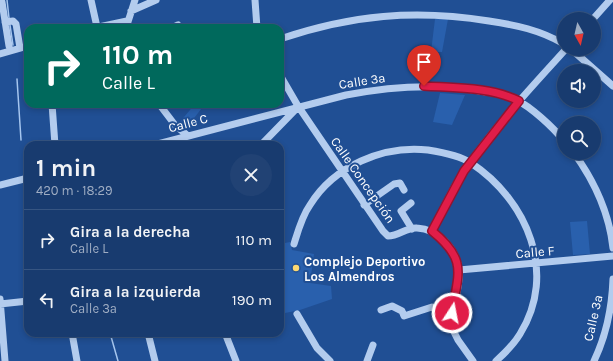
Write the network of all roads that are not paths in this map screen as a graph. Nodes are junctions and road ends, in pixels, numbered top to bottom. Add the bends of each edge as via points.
1 (92, 0) edge
2 (135, 0) edge
3 (156, 0) edge
4 (255, 0) edge
5 (610, 0) edge
6 (2, 2) dead end
7 (131, 11) junction
8 (599, 12) edge
9 (5, 22) junction
10 (95, 24) edge
11 (127, 24) edge
12 (257, 24) edge
13 (284, 38) edge
14 (557, 41) edge
15 (9, 46) dead end
16 (24, 47) edge
17 (20, 48) junction
18 (0, 54) edge
19 (560, 56) edge
20 (579, 56) edge
21 (284, 82) edge
22 (613, 86) edge
23 (519, 101) junction
24 (298, 106) junction
25 (52, 108) edge
26 (162, 108) edge
27 (557, 135) edge
28 (188, 136) junction
29 (55, 141) edge
30 (176, 141) edge
31 (265, 141) edge
32 (578, 160) edge
33 (470, 162) junction
34 (342, 172) junction
35 (24, 179) edge
36 (0, 185) edge
37 (404, 190) dead end
38 (411, 203) dead end
39 (364, 205) junction
40 (412, 229) junction
41 (432, 231) junction
42 (294, 244) dead end
43 (613, 248) edge
44 (613, 256) edge
45 (536, 264) junction
46 (459, 270) junction
47 (613, 279) edge
48 (0, 299) edge
49 (24, 301) edge
50 (0, 304) edge
51 (381, 310) dead end
52 (296, 314) dead end
53 (451, 321) junction
54 (73, 337) edge
55 (149, 337) edge
56 (227, 337) edge
57 (373, 345) dead end
58 (4, 361) edge
59 (77, 361) edge
60 (156, 361) edge
61 (236, 361) edge
62 (330, 361) edge
63 (366, 361) edge
64 (473, 361) edge
65 (496, 361) edge
66 (594, 361) edge

1 - 10 street
2 - 7 street
3 - 7 street
4 - 12 street
5 - 8 street
6 - 9 street
7 - 11 street
9 - 15 street
9 - 17 street via 16,24
13 - 14 street via 324,26 372,17 437,14 517,26 535,30
16 - 17 street
17 - 18 street
19 - 23 street
20 - 22 street
21 - 24 street, Calle Concepción
23 - 24 street, Calle 3a via 477,90 424,86 369,91
23 - 27 street, Calle 3a
23 - 33 street
24 - 28 street, Calle C
24 - 31 street
24 - 34 street, Calle Concepción
25 - 29 street
26 - 28 street via 175,125
28 - 30 street, Calle C
32 - 43 street via 600,196 607,214
33 - 34 street via 437,152 390,151 371,156
33 - 41 street
33 - 45 street via 499,186 517,208 530,234
34 - 39 street, Calle Concepción
34 - 42 street via 325,186 311,203
35 - 36 street
37 - 39 street via 400,184 394,184
38 - 40 street via 401,211
39 - 40 street, Calle Concepción via 388,236
40 - 41 street, Calle Concepción via 425,228
41 - 46 street via 445,241 454,253
44 - 45 street, Calle F
45 - 46 street, Calle F
45 - 65 street via 532,305 525,324 514,342
46 - 53 street
47 - 66 street, Calle 3a via 606,327
48 - 50 street
49 - 50 street
50 - 58 street
51 - 53 street via 392,306 402,311 404,316 432,308 443,320
52 - 62 street via 317,348
53 - 64 street via 458,340
54 - 59 street
55 - 60 street
56 - 61 street
57 - 63 street

